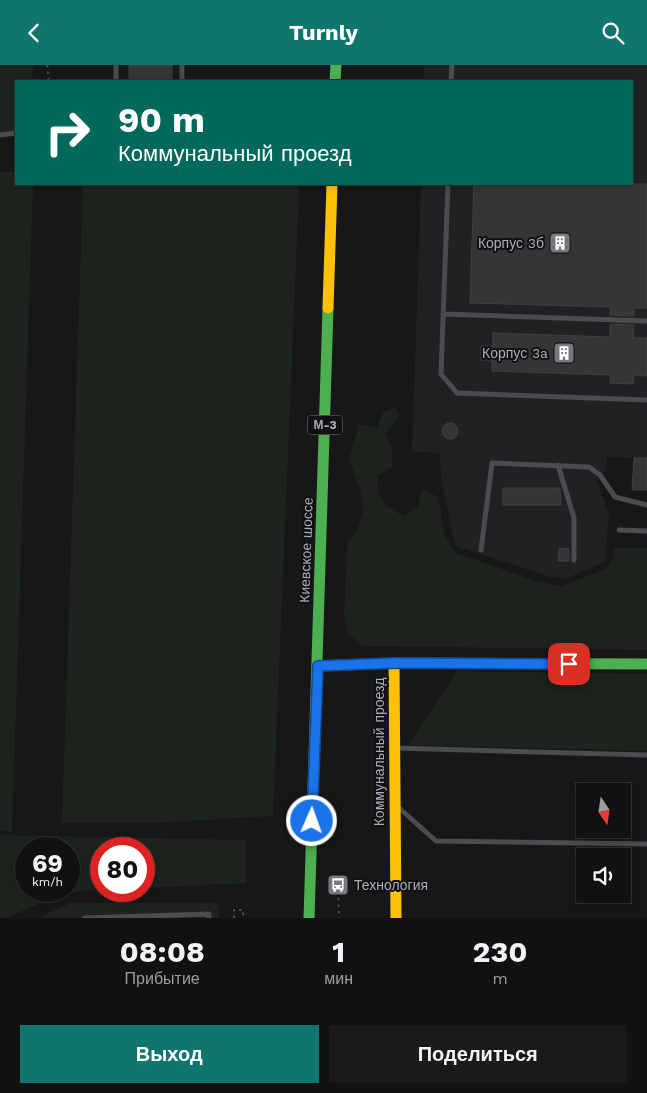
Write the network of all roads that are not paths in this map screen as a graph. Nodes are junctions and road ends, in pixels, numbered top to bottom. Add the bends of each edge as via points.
1 (116, 65) edge
2 (182, 65) edge
3 (336, 65) edge
4 (452, 65) edge
5 (116, 80) edge
6 (182, 80) edge
7 (335, 80) edge
8 (451, 80) edge
9 (15, 133) edge
10 (0, 135) edge
11 (332, 185) edge
12 (448, 185) edge
13 (443, 314) junction
14 (647, 321) edge
15 (647, 400) edge
16 (558, 465) junction
17 (647, 505) edge
18 (619, 530) dead end
19 (647, 531) edge
20 (481, 550) dead end
21 (574, 560) dead end
22 (394, 663) junction
23 (647, 664) edge
24 (318, 666) junction
25 (394, 748) junction
26 (647, 755) edge
27 (394, 804) junction
28 (647, 845) edge
29 (85, 918) edge
30 (209, 918) edge
31 (309, 918) edge
32 (396, 918) edge

1 - 5 lane
2 - 6 lane
3 - 7 main road
4 - 8 lane
9 - 10 lane
11 - 24 main road, Киевское шоссе / М-3
12 - 13 lane
13 - 14 lane
13 - 15 lane via 441,375 457,393
16 - 17 lane via 589,467 600,475 615,497
16 - 20 lane via 492,463
16 - 21 lane via 574,518
18 - 19 lane
22 - 23 main road
22 - 24 main road, Коммунальный проезд
22 - 25 main road, Коммунальный проезд
24 - 31 main road, Киевское шоссе / М-3
25 - 26 lane
25 - 27 main road, Коммунальный проезд
27 - 28 lane via 436,841
27 - 32 main road, Коммунальный проезд
29 - 30 lane via 209,914

